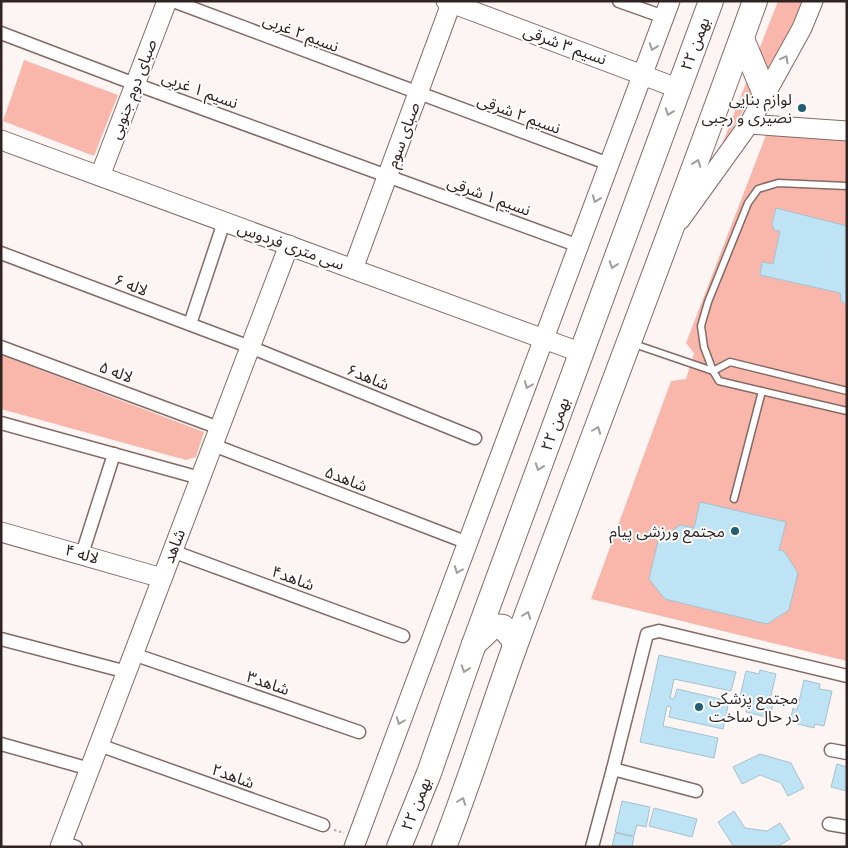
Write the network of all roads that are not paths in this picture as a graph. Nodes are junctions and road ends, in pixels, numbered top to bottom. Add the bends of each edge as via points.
1 (167, 1) edge
2 (173, 1) edge
3 (619, 1) edge
4 (711, 1) edge
5 (755, 1) edge
6 (813, 1) edge
7 (450, 2) edge
8 (667, 9) edge
9 (1, 32) edge
10 (742, 39) junction
11 (642, 74) junction
12 (135, 84) junction
13 (678, 88) junction
14 (418, 94) junction
15 (766, 94) junction
16 (749, 124) junction
17 (847, 130) edge
18 (1, 140) edge
19 (609, 164) junction
20 (100, 176) junction
21 (388, 177) junction
22 (847, 186) edge
23 (224, 222) junction
24 (672, 231) junction
25 (289, 245) junction
26 (579, 246) junction
27 (1, 253) edge
28 (353, 269) junction
29 (190, 324) junction
30 (545, 339) junction
31 (630, 343) junction
32 (250, 347) junction
33 (1, 348) edge
34 (582, 353) junction
35 (713, 371) junction
36 (762, 391) junction
37 (847, 391) edge
38 (847, 411) edge
39 (1, 423) edge
40 (216, 436) junction
41 (475, 438) dead end
42 (114, 454) junction
43 (200, 478) junction
44 (734, 499) dead end
45 (1, 532) edge
46 (468, 543) junction
47 (172, 551) junction
48 (82, 554) junction
49 (162, 578) junction
50 (403, 636) dead end
51 (1, 639) edge
52 (474, 644) junction
53 (514, 649) junction
54 (133, 654) junction
55 (127, 672) junction
56 (847, 676) edge
57 (359, 732) dead end
58 (1, 744) edge
59 (99, 745) junction
60 (831, 750) dead end
61 (847, 753) edge
62 (90, 769) junction
63 (613, 770) junction
64 (696, 791) dead end
65 (829, 824) dead end
66 (323, 825) road end
67 (847, 827) edge
68 (355, 842) edge
69 (66, 845) edge
70 (400, 847) edge
71 (444, 847) edge
72 (592, 847) edge

1 - 12 street, صبای دوم جنوبی
2 - 14 street, نسیم ۲ غربی
3 - 8 street
4 - 13 highway, ۲۲ بهمن
5 - 10 highway
15 -> 6 street
7 - 11 street, نسیم ۳ شرقی
7 - 14 street, صبای سوم
8 -> 11 street
9 - 12 street, نسیم ۱ غربی
10 - 15 highway
24 -> 10 highway
11 - 13 street, نسیم ۳ شرقی
11 - 19 street
12 - 20 street, صبای دوم جنوبی
12 - 21 street, نسیم ۱ غربی
13 -> 34 highway, ۲۲ بهمن
14 - 19 street, نسیم ۲ شرقی
14 - 21 street, صبای سوم
15 - 16 street
16 - 17 street
16 - 24 street
18 - 20 street, سی متری فردوس
19 -> 26 street
20 - 23 street, سی متری فردوس
21 - 26 street, نسیم ۱ شرقی
21 - 28 street, صبای سوم
22 - 35 lane via 778,183 758,189 748,203 701,326 704,347
23 - 25 street, سی متری فردوس
23 - 29 street
24 - 31 highway
25 - 28 street, سی متری فردوس
25 - 32 street, شاهد
26 - 30 street
27 - 29 street, لاله ۶
28 - 30 street, سی متری فردوس
29 - 32 street, لاله ۶
30 - 34 street, سی متری فردوس
30 -> 46 street
31 - 35 lane
53 -> 31 highway
32 - 40 street, شاهد
32 - 41 street, شاهد۶
33 - 40 street, لاله ۵
34 -> 52 highway, ۲۲ بهمن
35 - 36 lane via 719,381
35 - 37 lane via 730,362
36 - 38 lane
36 - 44 lane
39 - 42 street
40 - 43 street, شاهد
40 - 46 street, شاهد۵
42 - 43 street
42 - 48 street
43 - 47 street, شاهد
45 - 48 street, لاله ۴
46 -> 68 street
47 - 49 street, شاهد
47 - 50 street, شاهد۴
48 - 49 street, لاله ۴
49 - 54 street, شاهد
51 - 55 street
52 - 53 highway via 493,626 503,627 514,640
52 -> 70 highway, ۲۲ بهمن
71 -> 53 highway
54 - 55 street, شاهد
54 - 57 street, شاهد۳
55 - 59 street, شاهد
56 - 63 street via 660,631 647,634
58 - 62 street
59 - 62 street, شاهد
59 - 66 street, شاهد۲
60 - 61 street
62 - 69 street, شاهد
63 - 64 street
63 - 72 street
65 - 67 street

